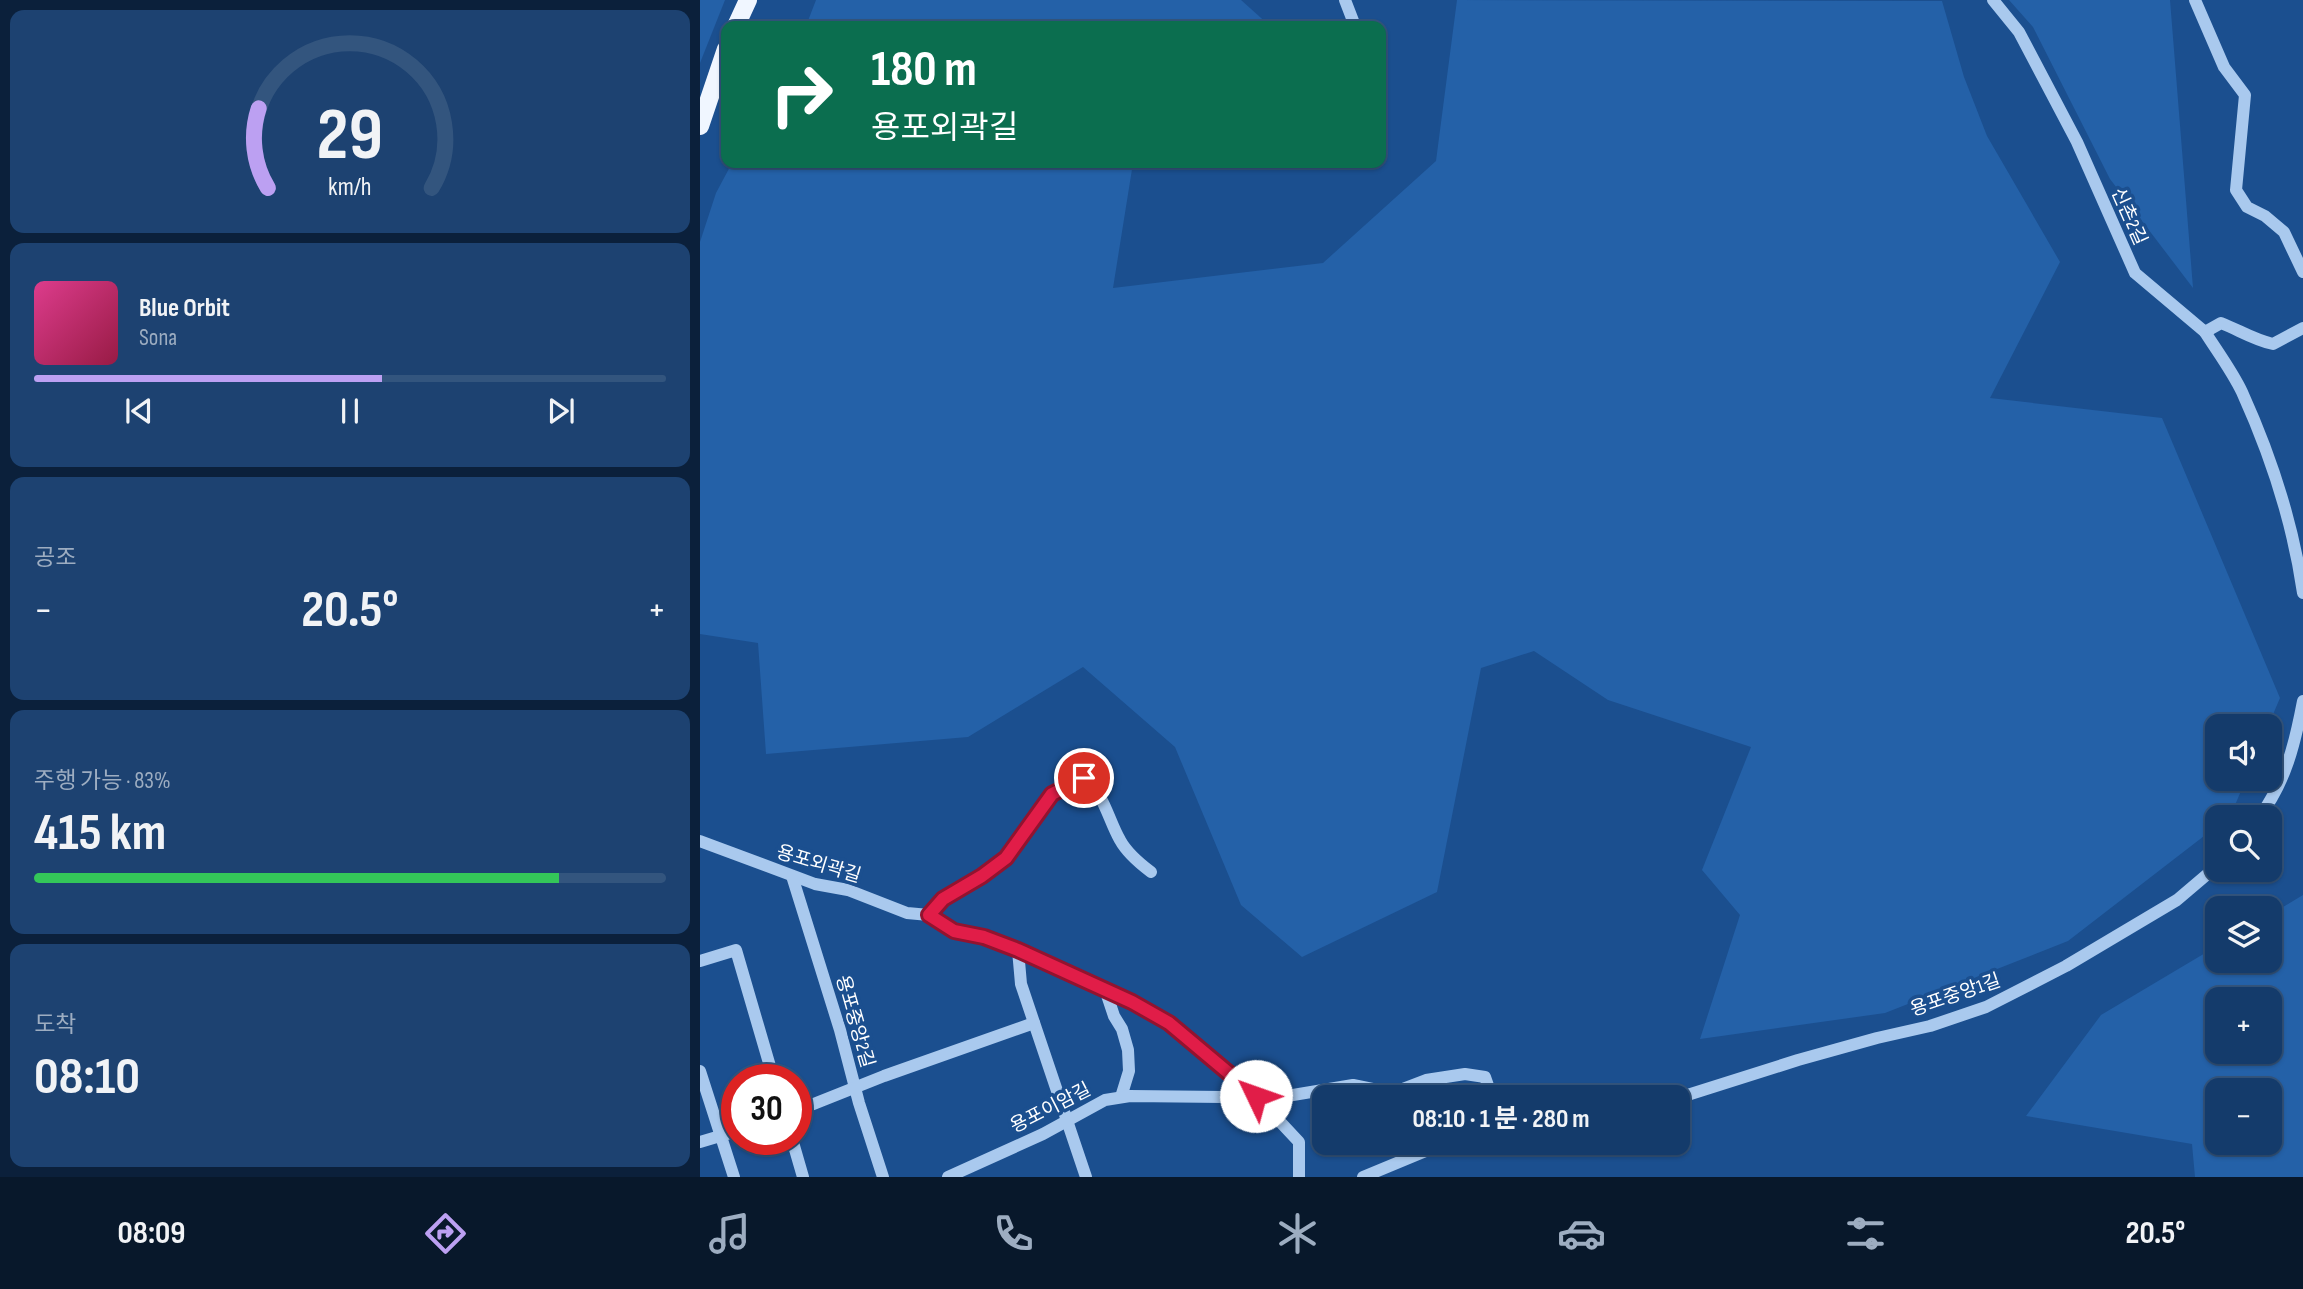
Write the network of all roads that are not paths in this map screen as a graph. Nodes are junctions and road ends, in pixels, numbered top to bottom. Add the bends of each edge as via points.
1 (748, 0) edge
2 (1345, 0) edge
3 (1993, 0) edge
4 (2195, 0) edge
5 (738, 21) edge
6 (1353, 21) edge
7 (721, 63) edge
8 (700, 126) edge
9 (2303, 272) edge
10 (2303, 328) edge
11 (2205, 332) junction
12 (2303, 593) edge
13 (2303, 701) edge
14 (2268, 805) edge
15 (700, 841) edge
16 (1151, 872) dead end
17 (792, 876) junction
18 (2205, 876) edge
19 (929, 915) junction
20 (1018, 950) junction
21 (700, 961) edge
22 (1105, 989) junction
23 (1034, 1023) junction
24 (769, 1064) edge
25 (700, 1071) edge
26 (1413, 1085) edge
27 (1488, 1085) edge
28 (855, 1087) junction
29 (1312, 1092) edge
30 (1690, 1094) edge
31 (1256, 1096) junction
32 (1121, 1097) junction
33 (812, 1104) edge
34 (1066, 1121) junction
35 (721, 1136) joint
36 (700, 1142) edge
37 (727, 1155) edge
38 (797, 1155) edge
39 (1416, 1155) edge
40 (734, 1177) edge
41 (803, 1177) edge
42 (883, 1177) edge
43 (948, 1177) edge
44 (1086, 1177) edge
45 (1299, 1177) edge
46 (1363, 1177) edge

1 - 5 main road
2 - 6 street
3 - 11 street, 신촌2길 via 2019,32 2077,142 2135,272
4 - 9 street via 2224,67 2245,95 2236,190 2247,207 2284,232
7 - 8 main road
10 - 11 street via 2273,344 2221,323
11 - 12 street via 2241,390 2285,501
13 - 14 street via 2294,750
15 - 17 street, 용포외곽길
16 - 19 street via 1121,843 1096,787 1084,778 1052,794 1006,858 943,899
17 - 19 street, 용포외곽길 via 907,913
17 - 28 street, 용포중앙2길
18 - 30 street, 용포중앙1길 via 2177,900 1986,1007
19 - 20 street, 용포외곽길 via 954,931
20 - 22 street, 용포외곽길
20 - 23 street via 1021,984
21 - 24 street via 736,950
22 - 31 street, 용포외곽길 via 1169,1023
22 - 32 street via 1128,1050 1129,1071
23 - 28 street
23 - 34 street
25 - 35 street
26 - 27 street, 용포이암길 via 1465,1074 1485,1077
28 - 33 street
28 - 42 street, 용포중앙2길
29 - 31 street, 용포이암길
31 - 32 street, 용포이암길
31 - 45 street, 용포외곽길 via 1299,1142
32 - 34 street, 용포이암길 via 1105,1100
34 - 43 street, 용포이암길
34 - 44 street
35 - 36 street
37 - 40 street
38 - 41 street
39 - 46 street

